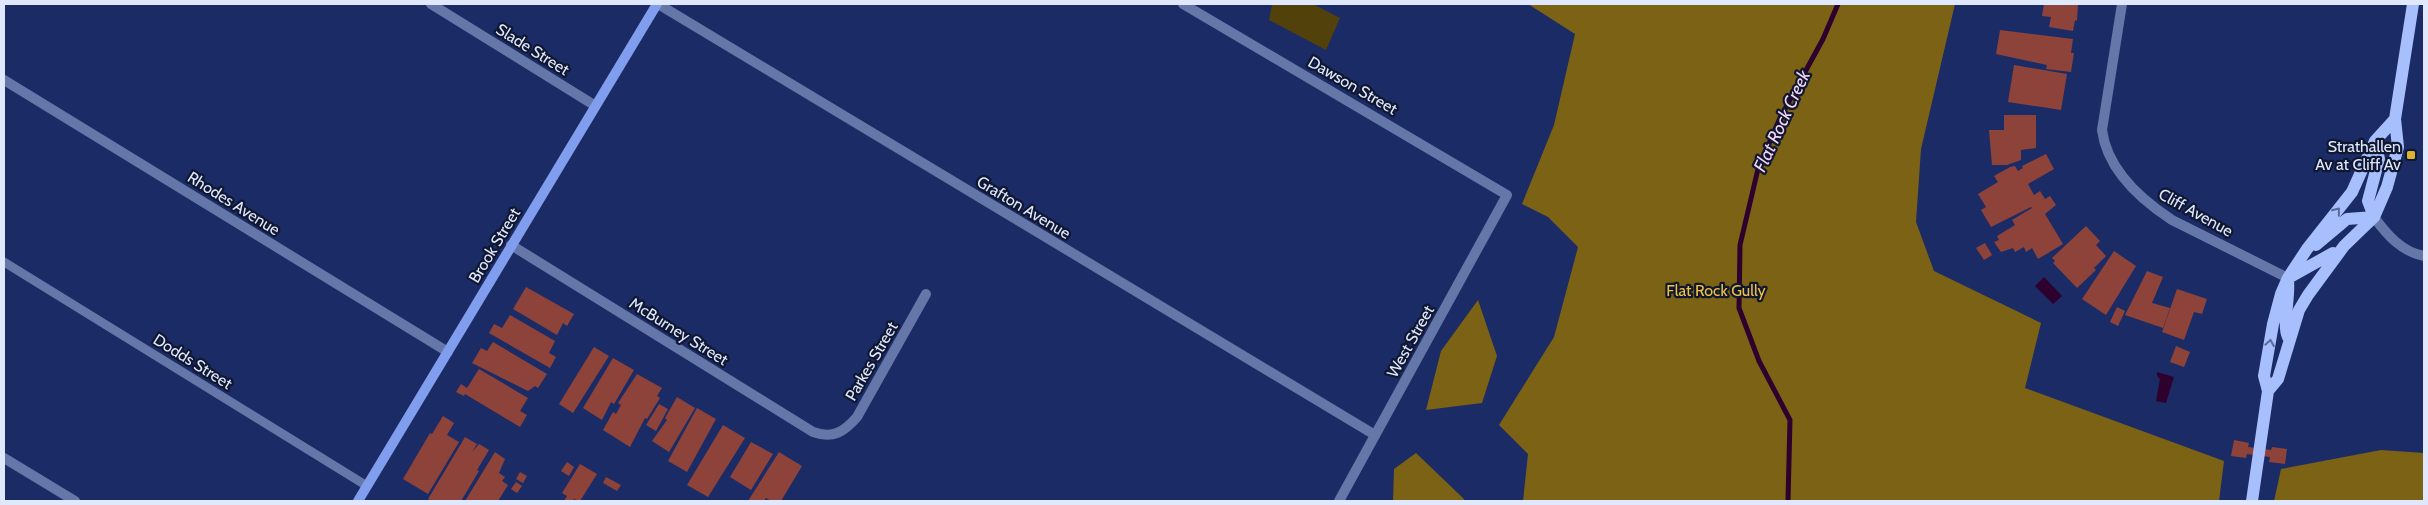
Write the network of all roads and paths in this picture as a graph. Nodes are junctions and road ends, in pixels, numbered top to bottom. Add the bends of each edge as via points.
1 (431, 4) edge
2 (657, 4) edge
3 (1183, 4) edge
4 (2122, 4) edge
5 (2413, 4) edge
6 (4, 80) edge
7 (594, 105) junction
8 (2395, 119) junction
9 (2375, 141) junction
10 (1508, 194) joint
11 (2374, 217) junction
12 (511, 245) junction
13 (2344, 246) junction
14 (2307, 249) junction
15 (2424, 256) edge
16 (4, 262) edge
17 (2288, 278) junction
18 (926, 294) dead end
19 (2290, 340) junction
20 (448, 352) junction
21 (2268, 394) junction
22 (1375, 435) junction
23 (833, 436) joint
24 (4, 458) edge
25 (367, 486) junction
26 (75, 501) edge
27 (358, 501) edge
28 (1339, 501) edge
29 (2252, 501) edge

1 - 7 street, Slade Street
2 - 7 main road, Brook Street
2 - 22 street, Grafton Avenue
3 - 10 street, Dawson Street
4 - 17 street, Cliff Avenue via 2102,130 2103,142 2113,162 2125,180 2154,208 2172,220
5 - 8 main road
6 - 20 street, Rhodes Avenue
7 - 12 main road, Brook Street
8 - 9 main road
8 - 11 main road via 2398,147 2387,187
9 - 11 main road via 2379,159 2368,201
14 -> 9 main road via 2352,192
10 - 22 street, West Street
11 - 13 main road
11 - 14 main road via 2347,219 2318,245
11 - 15 street via 2401,247 2412,254
12 - 20 main road, Brook Street
12 - 23 street, McBurney Street via 813,432
13 - 17 main road
13 - 19 main road via 2299,310
14 - 17 main road
16 - 25 lane, Dodds Street
17 - 19 main road via 2290,294 2285,332
21 -> 17 main road via 2264,376 2273,324
18 - 23 street, Parkes Street via 857,417
19 - 21 main road via 2278,379
20 - 25 main road, Brook Street
21 - 29 main road
22 - 28 street, West Street
24 - 26 street
25 - 27 main road, Brook Street

